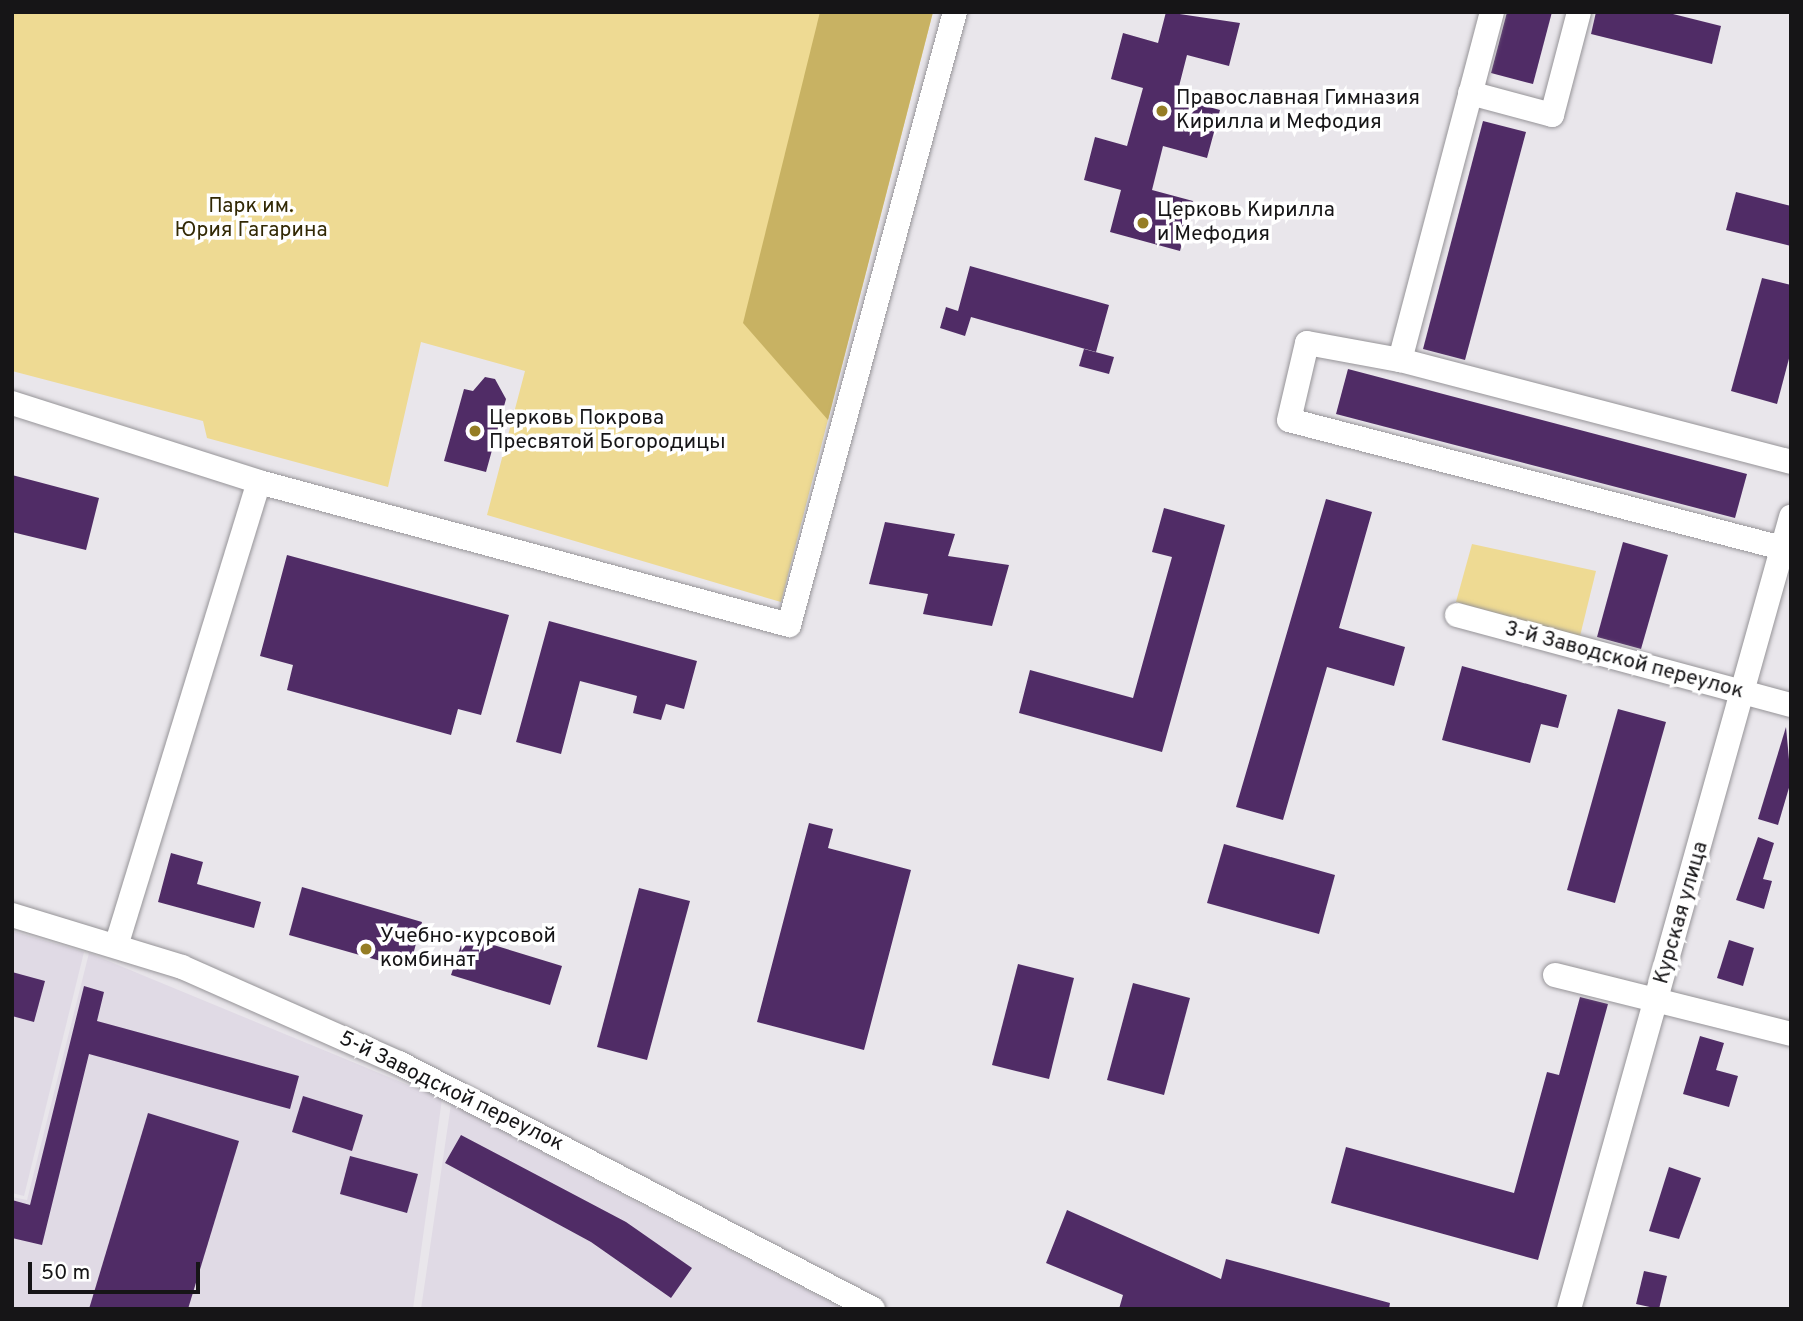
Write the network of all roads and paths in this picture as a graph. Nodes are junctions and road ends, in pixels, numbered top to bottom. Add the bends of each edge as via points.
1 (955, 12) edge
2 (1492, 12) edge
3 (1578, 12) edge
4 (1470, 93) junction
5 (1400, 360) junction
6 (12, 403) edge
7 (1791, 462) edge
8 (258, 482) junction
9 (1791, 517) edge
10 (1782, 548) junction
11 (1457, 615) dead end
12 (1743, 694) junction
13 (1791, 705) edge
14 (12, 915) edge
15 (117, 943) junction
16 (1555, 975) dead end
17 (1657, 999) junction
18 (1791, 1034) edge
19 (873, 1309) edge
20 (1569, 1309) edge

1 - 8 street via 789,625
2 - 4 street
3 - 4 street via 1552,115
4 - 5 street
5 - 7 street
5 - 10 street via 1307,343 1289,420
6 - 8 street
8 - 15 street
9 - 10 street, Курская улица
10 - 12 street, Курская улица
11 - 12 street, 3-й Заводской переулок
12 - 13 street, 3-й Заводской переулок
12 - 17 street, Курская улица
14 - 15 street, 5-й Заводской переулок
15 - 19 street, 5-й Заводской переулок via 399,1063
16 - 17 street
17 - 18 street
17 - 20 street, Курская улица

